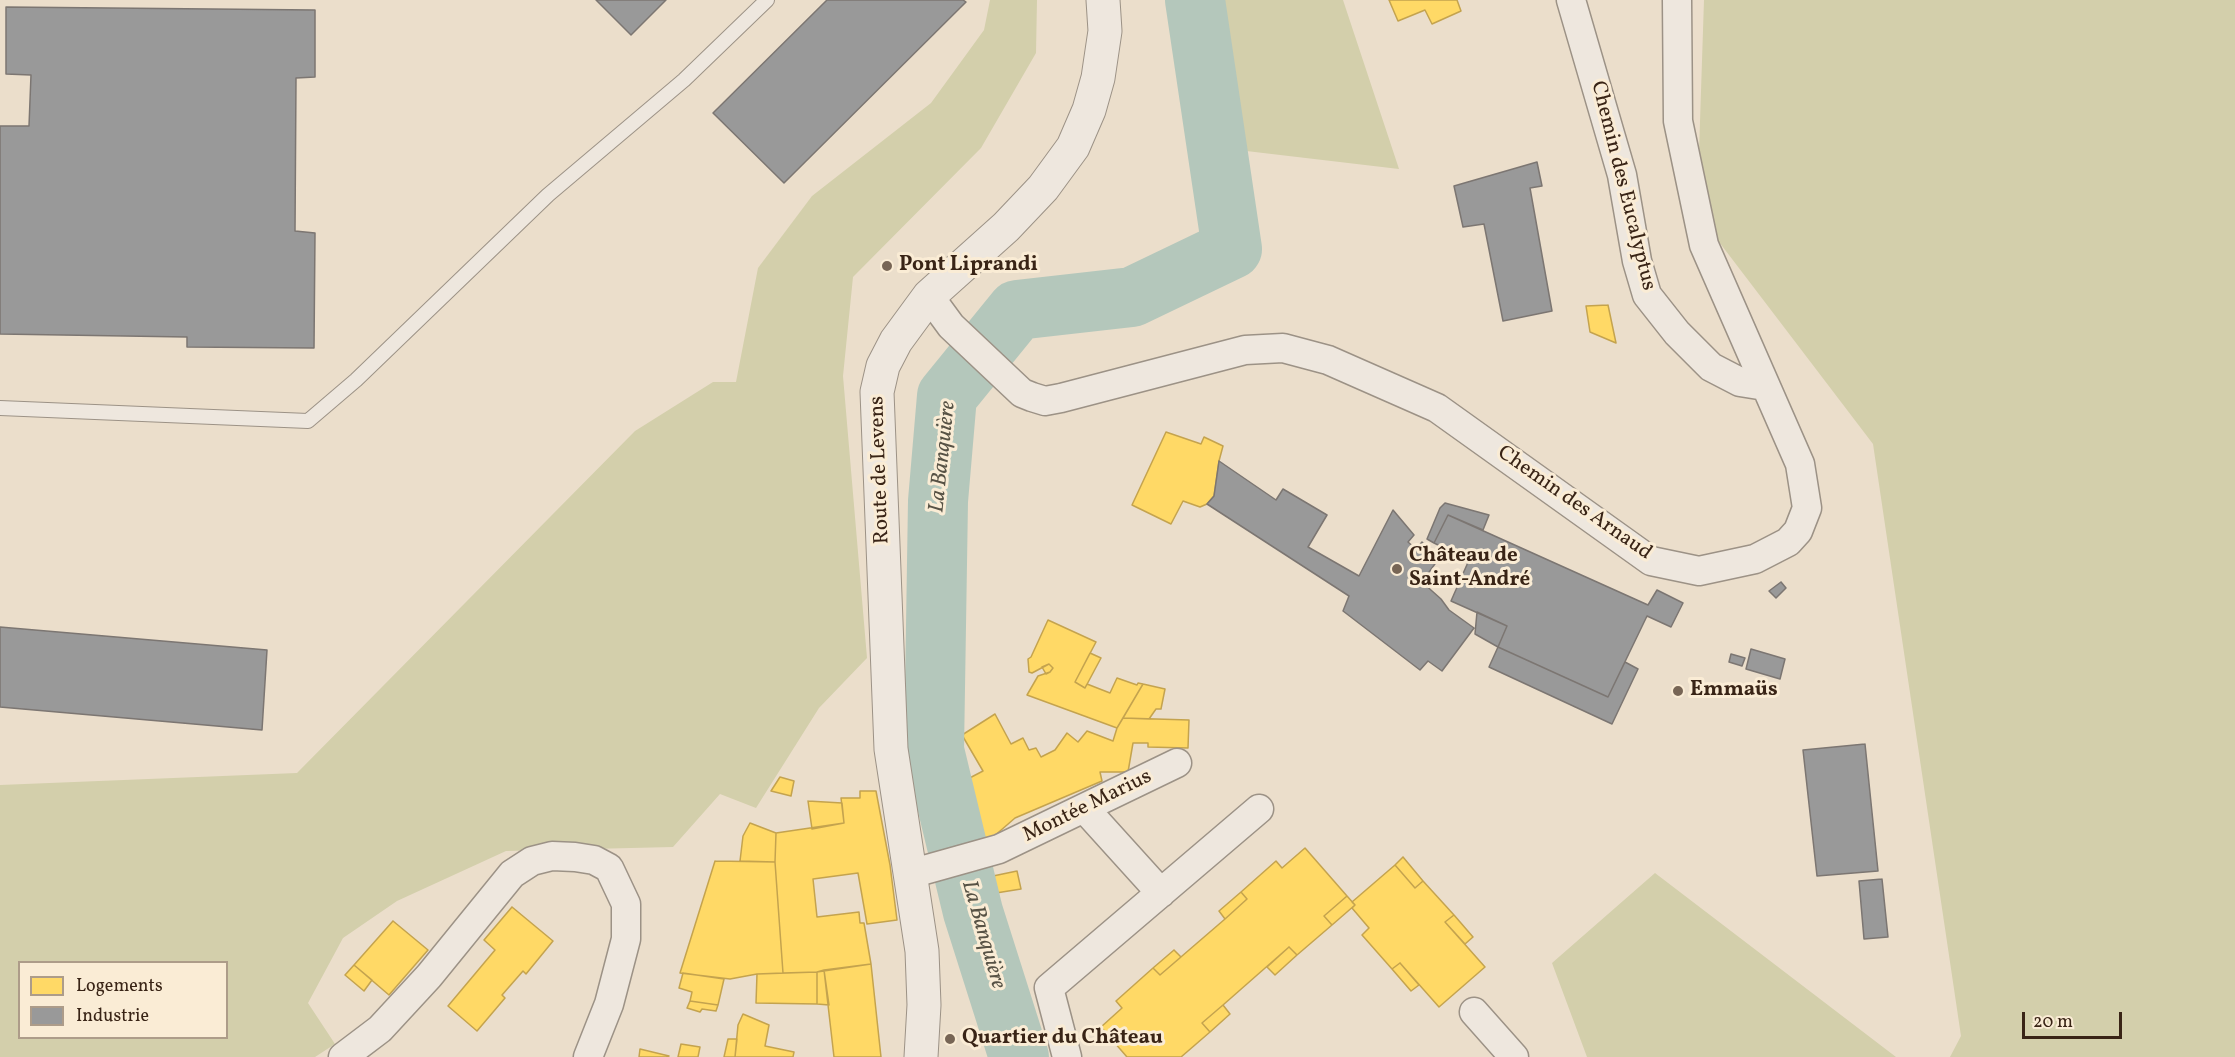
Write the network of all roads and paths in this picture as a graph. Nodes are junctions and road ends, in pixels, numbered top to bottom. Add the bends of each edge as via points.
1 (767, 0) edge
2 (1103, 0) edge
3 (1571, 0) edge
4 (1677, 0) edge
5 (928, 296) junction
6 (1765, 386) junction
7 (0, 408) edge
8 (1177, 764) dead end
9 (1085, 809) junction
10 (1259, 809) dead end
11 (922, 871) junction
12 (1161, 893) junction
13 (1474, 1012) dead end
14 (343, 1057) edge
15 (588, 1057) edge
16 (921, 1057) edge
17 (1067, 1057) edge
18 (1514, 1057) edge

1 - 7 lane via 684,80 548,195 309,421
2 - 5 street, Route de Levens via 1105,31 1098,78 1072,147 1043,188
3 - 6 street, Chemin des Eucalyptus via 1622,175 1647,295 1711,367 1740,382
4 - 6 street, Chemin des Arnaud via 1678,121 1704,245
5 - 6 street, Chemin des Arnaud via 951,326 1022,393 1045,401 1245,350 1283,348 1328,360 1437,408 1651,561 1699,571 1755,559 1788,542 1798,531 1807,508 1800,464
5 - 11 street, Route de Levens via 896,341 883,366 877,392 891,749
8 - 9 street, Montée Marius
9 - 11 street, Montée Marius via 999,849
9 - 12 street
10 - 12 street
11 - 16 street, Route de Levens
12 - 17 street via 1049,988
13 - 18 street
14 - 15 street via 380,1029 429,976 512,874 532,861 552,856 594,860 609,868 626,904 626,939 609,1004

